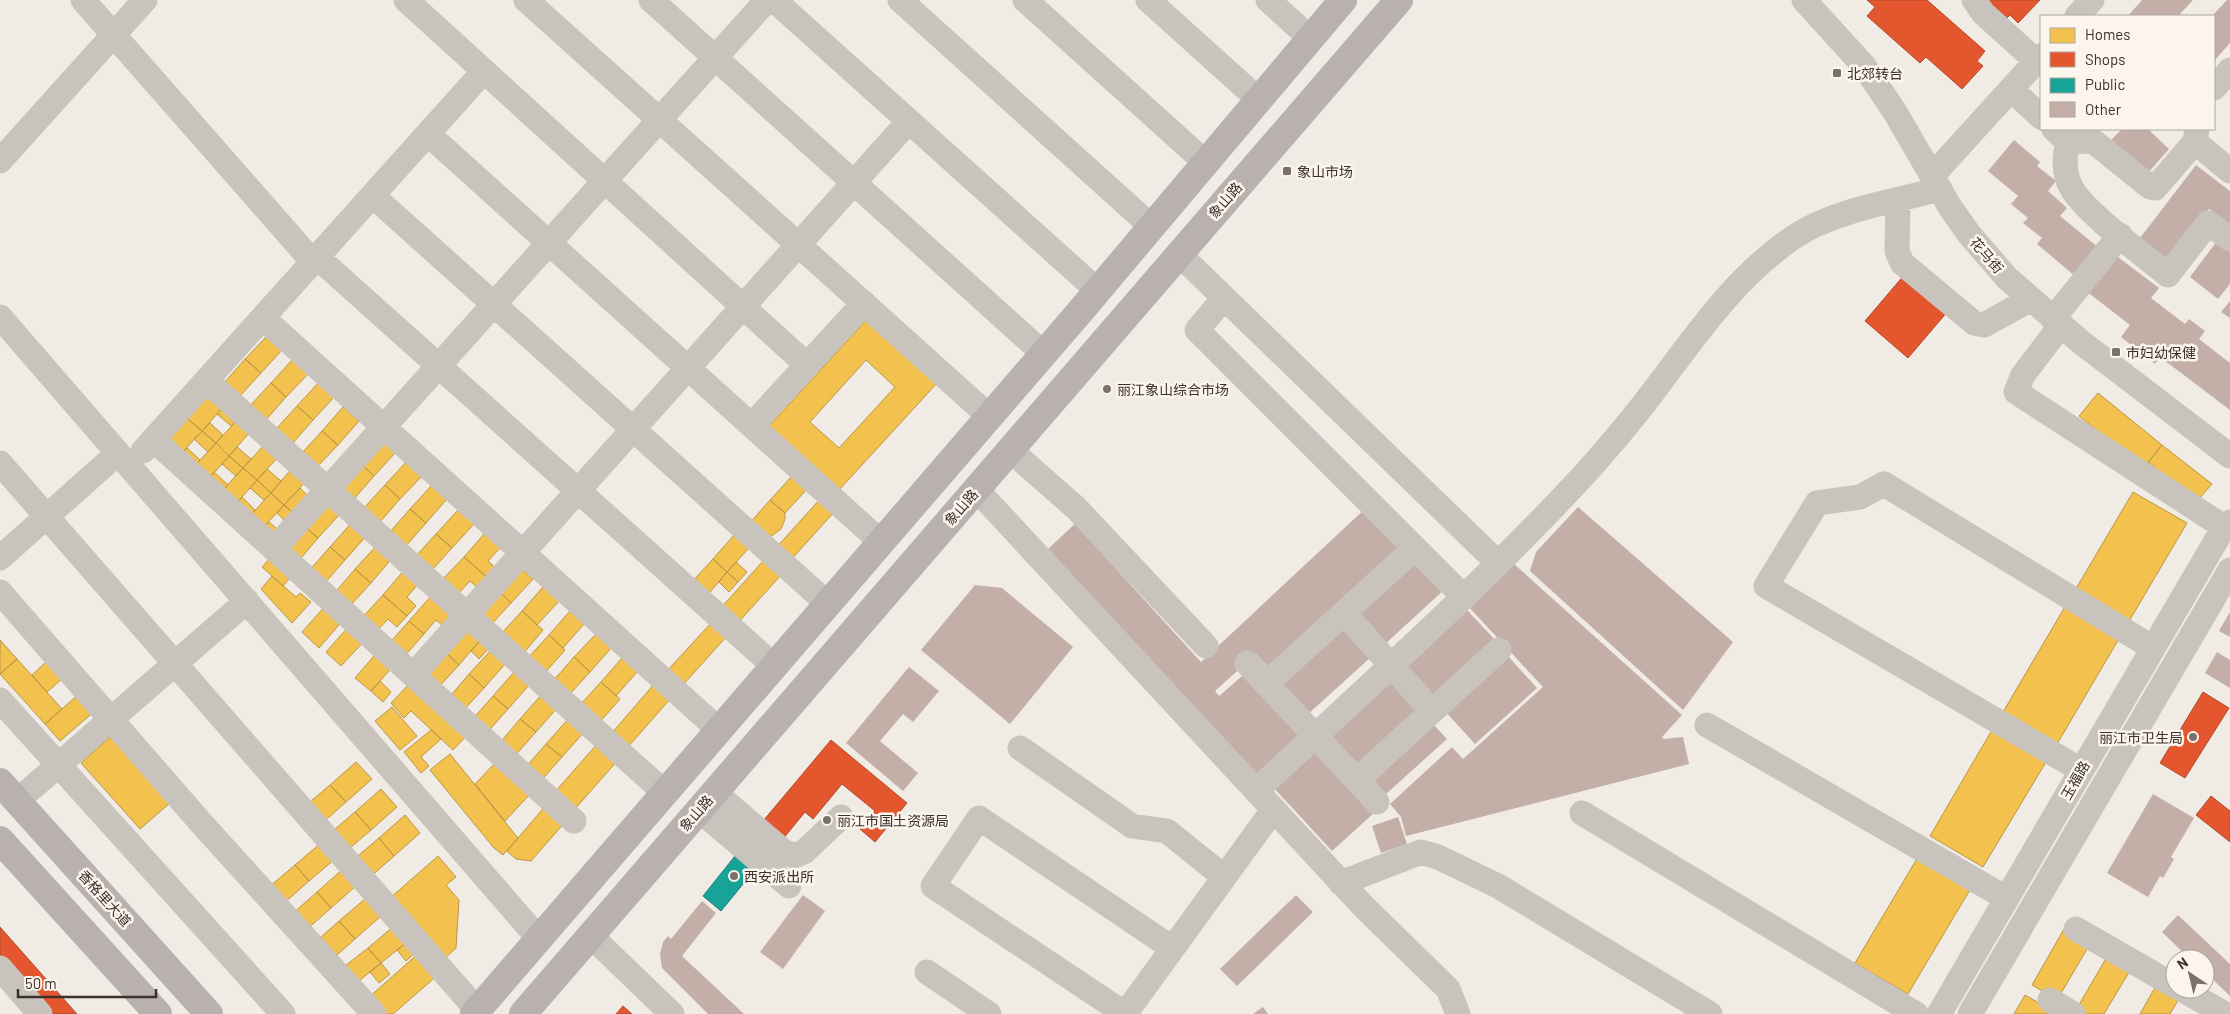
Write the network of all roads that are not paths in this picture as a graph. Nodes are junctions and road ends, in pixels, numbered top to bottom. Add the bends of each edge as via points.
1 (83, 0) edge
2 (145, 0) edge
3 (406, 0) edge
4 (526, 0) edge
5 (651, 0) edge
6 (768, 0) edge
7 (774, 0) edge
8 (900, 0) edge
9 (1025, 0) edge
10 (1148, 0) edge
11 (1268, 0) edge
12 (1343, 0) edge
13 (1399, 0) edge
14 (1804, 0) edge
15 (1974, 0) edge
16 (2092, 0) edge
17 (2078, 15) edge
18 (114, 35) junction
19 (1311, 39) junction
20 (715, 58) junction
21 (2039, 58) edge
22 (2230, 70) edge
23 (484, 71) junction
24 (2215, 87) edge
25 (2011, 89) junction
26 (1259, 100) junction
27 (2040, 116) edge
28 (660, 120) junction
29 (909, 121) junction
30 (428, 134) junction
31 (2061, 135) edge
32 (2196, 135) edge
33 (0, 161) edge
34 (1206, 163) junction
35 (2230, 171) edge
36 (605, 181) junction
37 (854, 183) junction
38 (1936, 183) junction
39 (373, 196) junction
40 (1898, 201) junction
41 (1152, 227) junction
42 (2120, 235) junction
43 (2230, 239) edge
44 (550, 243) junction
45 (799, 244) junction
46 (1179, 254) junction
47 (315, 260) junction
48 (1098, 291) junction
49 (1224, 298) junction
50 (2031, 299) junction
51 (864, 303) junction
52 (494, 305) junction
53 (743, 306) junction
54 (0, 317) edge
55 (263, 318) junction
56 (2057, 322) junction
57 (1044, 354) junction
58 (807, 365) junction
59 (439, 366) junction
60 (689, 368) junction
61 (207, 381) junction
62 (990, 417) junction
63 (752, 425) junction
64 (384, 427) junction
65 (633, 430) junction
66 (154, 440) junction
67 (1010, 450) junction
68 (2230, 456) edge
69 (123, 459) junction
70 (0, 463) edge
71 (976, 489) junction
72 (328, 490) junction
73 (578, 491) junction
74 (47, 516) junction
75 (2227, 525) edge
76 (882, 542) junction
77 (1415, 548) junction
78 (274, 549) junction
79 (523, 553) junction
80 (0, 558) edge
81 (1498, 563) junction
82 (2230, 570) edge
83 (0, 592) edge
84 (1463, 596) junction
85 (247, 602) junction
86 (828, 604) junction
87 (1344, 613) junction
88 (467, 615) junction
89 (1206, 646) dead end
90 (2153, 648) junction
91 (1499, 650) dead end
92 (1247, 663) dead end
93 (175, 664) junction
94 (1390, 665) junction
95 (774, 666) junction
96 (413, 675) junction
97 (1266, 684) junction
98 (0, 700) edge
99 (1432, 711) junction
100 (111, 720) junction
101 (1707, 725) dead end
102 (719, 730) junction
103 (1315, 736) junction
104 (1020, 748) dead end
105 (59, 765) junction
106 (2081, 770) junction
107 (1357, 780) junction
108 (1256, 791) junction
109 (9, 792) edge
110 (665, 793) junction
111 (707, 801) junction
112 (1377, 802) dead end
113 (1273, 810) junction
114 (1582, 813) dead end
115 (841, 817) dead end
116 (574, 821) dead end
117 (0, 840) edge
118 (1224, 877) junction
119 (1341, 883) junction
120 (789, 886) dead end
121 (2006, 898) junction
122 (2076, 929) dead end
123 (591, 936) junction
124 (539, 939) junction
125 (1172, 948) junction
126 (0, 968) edge
127 (927, 972) dead end
128 (2165, 980) edge
129 (2050, 1000) dead end
130 (2189, 1000) edge
131 (476, 1012) edge
132 (40, 1014) edge
133 (158, 1014) edge
134 (209, 1014) edge
135 (283, 1014) edge
136 (374, 1014) edge
137 (523, 1014) edge
138 (672, 1014) edge
139 (989, 1014) edge
140 (1125, 1014) edge
141 (1458, 1014) edge
142 (1710, 1014) edge
143 (1916, 1014) edge
144 (1939, 1014) edge
145 (1970, 1014) edge
146 (2074, 1014) edge
147 (2225, 1014) edge

1 - 18 street
2 - 18 street
3 - 23 street
4 - 28 street
5 - 20 street
6 - 20 street
7 - 29 street
8 - 41 street
9 - 34 street
10 - 26 street
11 - 19 street
12 - 19 main road
13 - 46 main road, 象山路
14 - 38 street, 花马街 via 1864,66
15 - 21 street via 1983,13
16 - 17 street
18 - 33 street
18 - 47 street
19 - 26 main road
20 - 28 street
20 - 37 street
21 - 25 street
22 - 24 street
23 - 30 street
23 - 36 street
25 - 27 street
25 - 38 street
26 - 34 main road
28 - 36 street
28 - 45 street
29 - 37 street
29 - 48 street
30 - 39 street
30 - 44 street
31 - 32 street via 2093,141 2155,188
31 - 42 street via 2070,187 2084,205
32 - 35 street
34 - 41 main road
36 - 44 street
36 - 53 street
37 - 45 street
37 - 57 street
38 - 40 street
38 - 50 street, 花马街 via 1987,256
39 - 47 street
39 - 52 street
40 - 50 street via 1896,251 1902,263 1974,323 1984,325
40 - 81 street via 1832,218 1814,226 1782,245 1745,278 1699,330 1646,402 1610,444
41 - 48 main road
42 - 43 street via 2168,275 2208,223
42 - 56 street
44 - 52 street
44 - 60 street
45 - 51 street
45 - 53 street
46 - 49 street
46 - 67 main road, 象山路
47 - 55 street
47 - 59 street
48 - 57 main road
49 - 77 street via 1196,330
49 - 81 street
50 - 56 street, 花马街
51 - 58 street
51 - 62 street
52 - 59 street
52 - 65 street
53 - 58 street
53 - 60 street
54 - 69 street
55 - 61 street
55 - 64 street
56 - 68 street, 花马街
56 - 75 street via 2023,375 2016,392
57 - 62 main road
58 - 63 street
59 - 64 street
59 - 73 street
60 - 63 street
60 - 65 street
61 - 66 street
61 - 72 street
62 - 76 main road
63 - 76 street
64 - 72 street
64 - 79 street
65 - 73 street
65 - 86 street
66 - 69 street
66 - 78 street
67 - 71 main road, 象山路
67 - 89 street via 1076,508
69 - 74 street
69 - 85 street
70 - 74 street
71 - 108 street
71 - 111 main road, 象山路
72 - 78 street
72 - 88 street
73 - 79 street
73 - 95 street
74 - 80 street
74 - 93 street
75 - 90 street, 玉福路
76 - 86 main road
77 - 84 street
77 - 87 street
78 - 96 street
79 - 88 street
79 - 102 street
81 - 84 street
82 - 145 street, 玉福路
83 - 100 street
84 - 94 street
85 - 93 street
85 - 124 street
86 - 95 main road
87 - 94 street
87 - 97 street
88 - 96 street
88 - 110 street
90 - 106 street, 玉福路
90 - 106 street via 1884,484 1860,497 1818,503 1766,586
91 - 99 street
92 - 97 street
93 - 100 street
93 - 131 street
94 - 99 street
94 - 103 street
95 - 102 main road
96 - 116 street
97 - 103 street
98 - 105 street
99 - 107 street
100 - 105 street
100 - 136 street
101 - 121 street
102 - 110 main road
103 - 107 street
103 - 108 street
104 - 118 street via 1132,826 1167,831
105 - 109 street
105 - 135 street
106 - 121 street, 玉福路
107 - 112 street
108 - 113 street
109 - 134 main road, 香格里大道
110 - 124 main road
111 - 115 street via 794,856 804,852
111 - 120 street
111 - 123 main road, 象山路
113 - 118 street
113 - 119 street
114 - 143 street
117 - 133 main road
118 - 125 street
119 - 141 street via 1448,989
119 - 142 street via 1421,852 1438,857 1498,886
121 - 144 street, 玉福路
122 - 128 street
123 - 137 main road, 象山路
123 - 138 street
124 - 131 main road
125 - 140 street
125 - 140 street via 979,818 933,886
126 - 132 street
127 - 139 street
129 - 146 street
130 - 147 street

